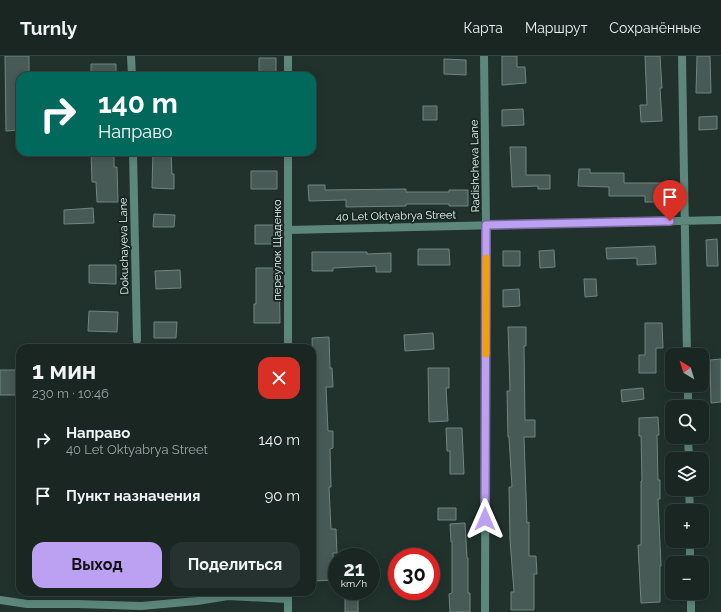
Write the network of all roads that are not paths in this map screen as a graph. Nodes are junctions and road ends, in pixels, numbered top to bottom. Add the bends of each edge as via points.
1 (131, 56) edge
2 (288, 56) edge
3 (484, 56) edge
4 (682, 56) edge
5 (132, 72) edge
6 (288, 72) edge
7 (133, 156) edge
8 (288, 156) edge
9 (686, 220) junction
10 (721, 220) edge
11 (486, 225) junction
12 (288, 230) junction
13 (137, 340) dead end
14 (288, 344) edge
15 (687, 348) edge
16 (288, 596) edge
17 (0, 600) edge
18 (691, 600) edge
19 (288, 612) edge
20 (485, 612) edge
21 (691, 612) edge

1 - 5 street
2 - 6 street
3 - 11 street, Radishcheva Lane
4 - 9 street
7 - 13 street, Dokuchayeva Lane
8 - 12 street, переулок Щаденко
9 - 10 street, 40 Let Oktyabrya Street
9 - 11 street, 40 Let Oktyabrya Street
9 - 15 street
11 - 12 street, 40 Let Oktyabrya Street
11 - 20 street, Radishcheva Lane
12 - 14 street, переулок Щаденко
16 - 17 street via 228,596 141,606 27,604
16 - 19 street
18 - 21 street

